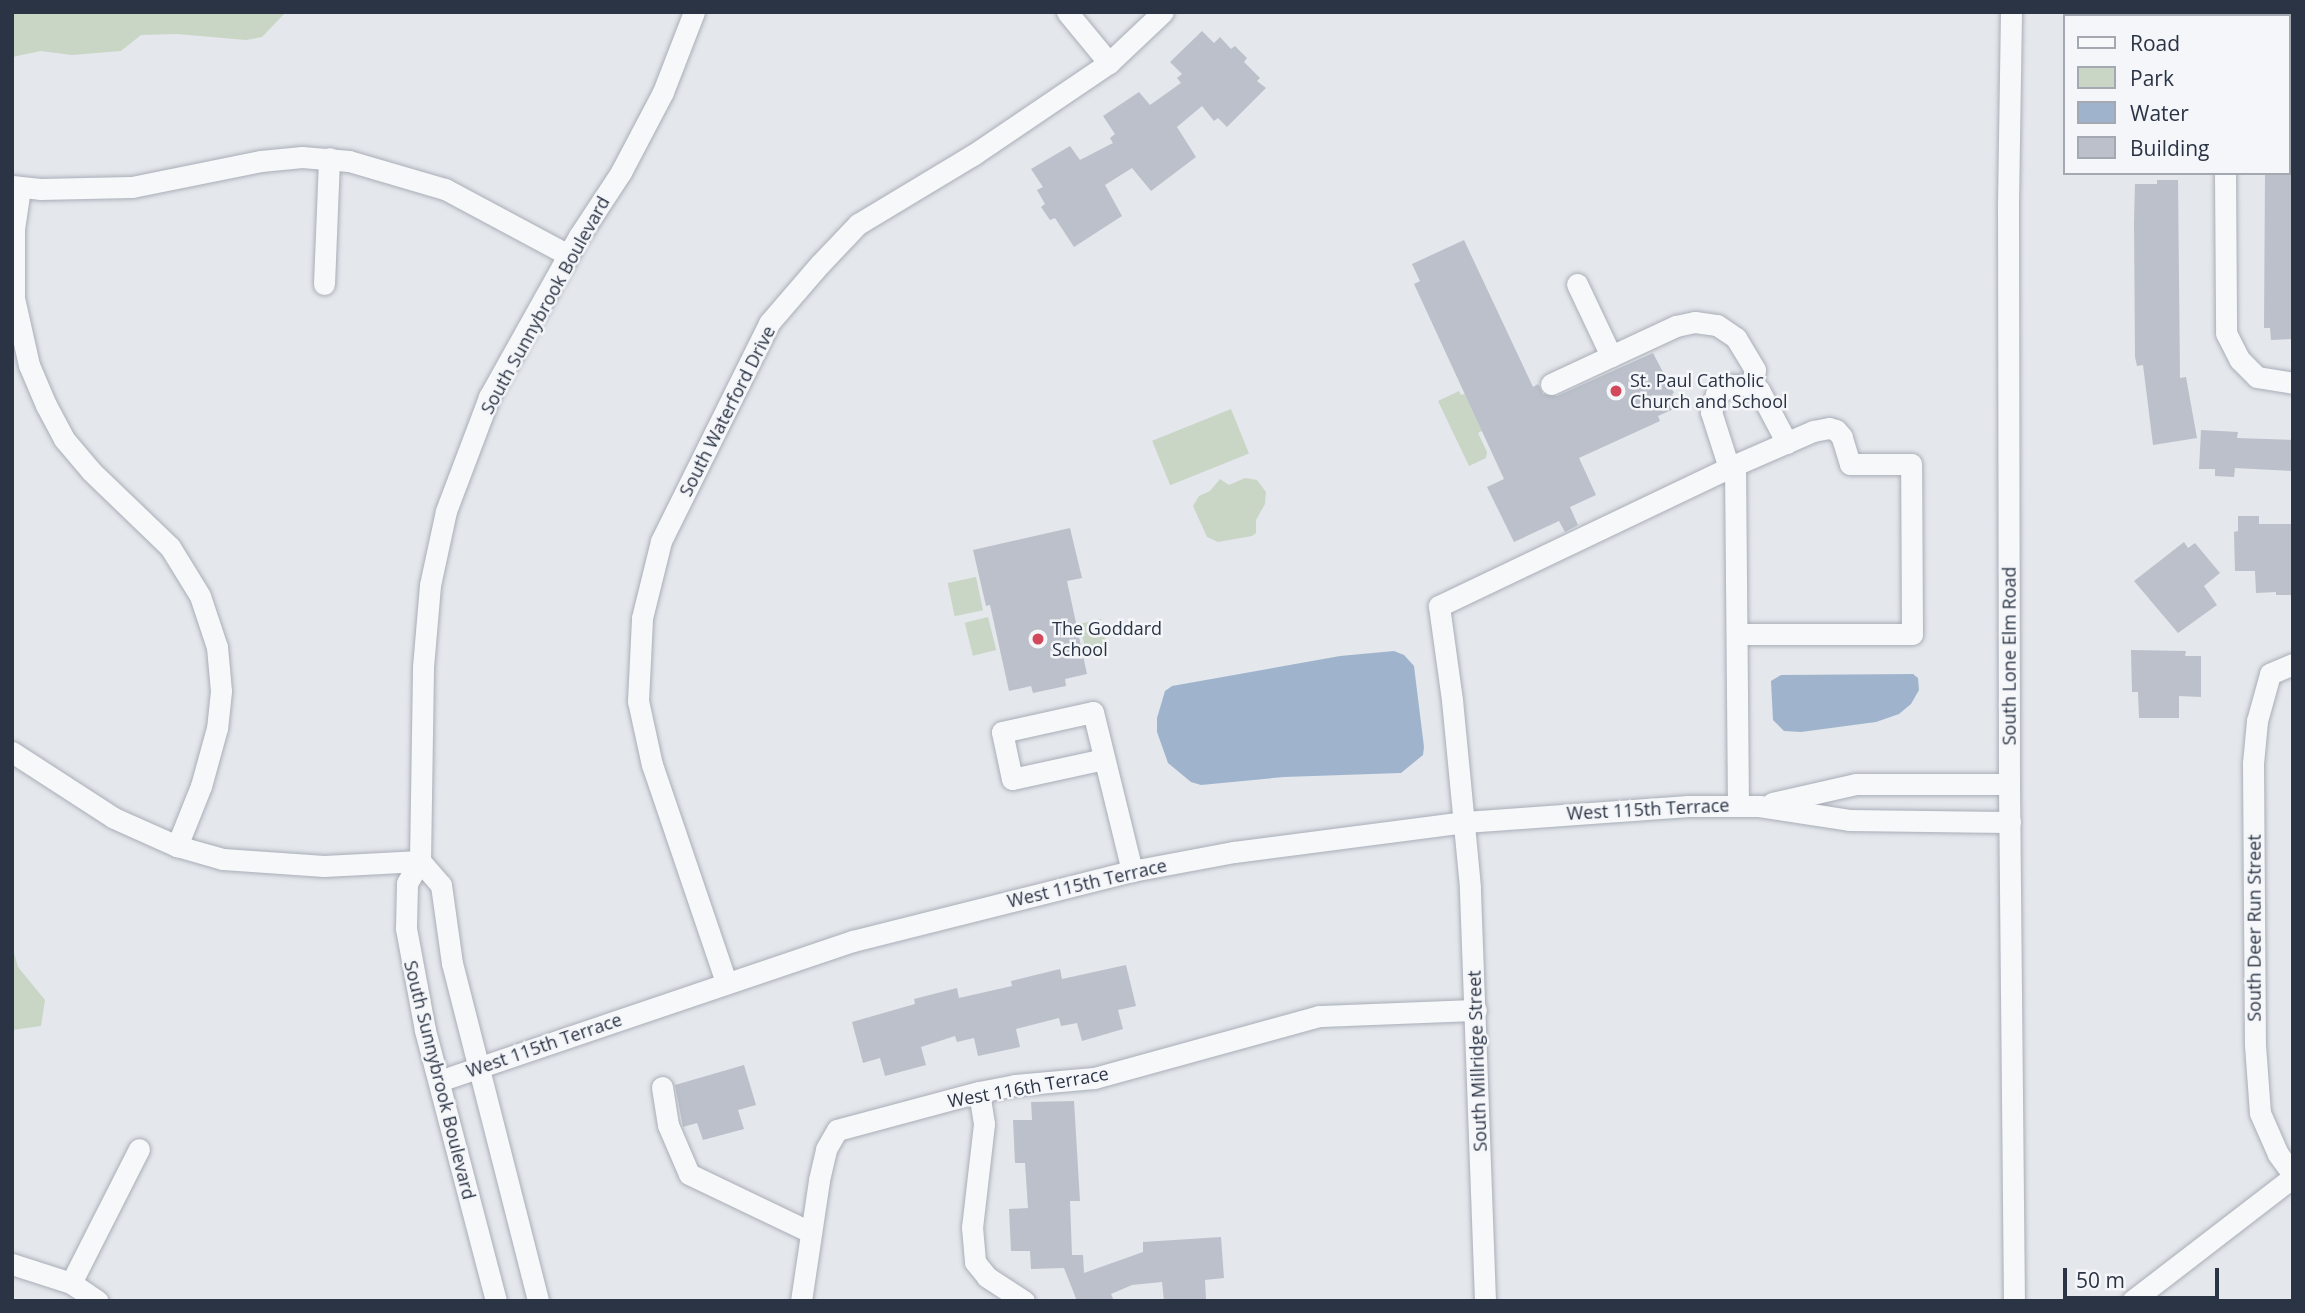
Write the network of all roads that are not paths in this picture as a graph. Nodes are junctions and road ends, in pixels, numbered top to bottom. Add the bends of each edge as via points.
1 (694, 12) edge
2 (1067, 12) edge
3 (1163, 12) edge
4 (2011, 12) edge
5 (1109, 63) junction
6 (329, 158) junction
7 (2225, 175) edge
8 (16, 187) edge
9 (568, 255) junction
10 (324, 284) dead end
11 (1577, 284) dead end
12 (1611, 356) junction
13 (2293, 383) edge
14 (1551, 384) dead end
15 (1751, 385) junction
16 (1787, 443) junction
17 (1732, 466) junction
18 (1738, 634) junction
19 (2293, 664) edge
20 (12, 751) edge
21 (1104, 759) junction
22 (2009, 784) junction
23 (1749, 805) junction
24 (1465, 822) junction
25 (2010, 822) junction
26 (177, 846) junction
27 (420, 861) junction
28 (1132, 871) junction
29 (726, 982) junction
30 (1476, 1010) junction
31 (480, 1068) junction
32 (439, 1081) junction
33 (662, 1087) dead end
34 (979, 1092) junction
35 (139, 1149) dead end
36 (2293, 1176) edge
37 (810, 1232) junction
38 (12, 1264) edge
39 (71, 1283) junction
40 (98, 1301) edge
41 (496, 1301) edge
42 (538, 1301) edge
43 (801, 1301) edge
44 (1024, 1301) edge
45 (1485, 1301) edge
46 (2014, 1301) edge
47 (2132, 1301) edge

1 - 9 street, South Sunnybrook Boulevard via 663,92 621,172
2 - 5 street
3 - 5 street, South Waterford Drive
4 - 22 street, South Lone Elm Road
5 - 29 street, South Waterford Drive via 973,155 858,225 820,264 769,323 661,541 642,618 638,701 652,765
6 - 8 street via 261,162 132,187
6 - 9 street via 392,171 445,189
6 - 10 street
7 - 13 street via 2226,333 2240,360 2257,377
8 - 26 street via 14,298 37,385 64,439 170,547 200,596 217,647 221,691 217,728
9 - 27 street, South Sunnybrook Boulevard via 489,397 446,511 424,628
11 - 12 street
12 - 14 street
12 - 15 street via 1676,326 1695,322 1717,325 1747,352 1755,370
15 - 16 street via 1764,397
15 - 17 street via 1732,385 1716,394 1712,402 1714,426
16 - 17 street
16 - 18 street via 1829,428 1842,437 1850,464 1911,464 1912,634
17 - 18 street
17 - 24 street, South Millridge Street via 1439,606
18 - 23 street
19 - 36 street, South Deer Run Street via 2270,674 2257,721 2253,763 2255,1045 2260,1113 2277,1154
20 - 26 street via 114,818
21 - 21 street via 1093,712 1002,732 1012,779
21 - 28 street
22 - 23 street, West 115th Terrace via 1856,784
22 - 25 street, South Lone Elm Road
23 - 24 street, West 115th Terrace via 1573,812
23 - 25 street, West 115th Terrace via 1849,820
24 - 28 street, West 115th Terrace via 1292,843
24 - 30 street, South Millridge Street
25 - 46 street, South Lone Elm Road
26 - 27 street via 223,859 273,865
27 - 31 street via 441,885 452,963
27 - 32 street, South Sunnybrook Boulevard via 407,883 406,928 415,988
28 - 29 street, West 115th Terrace via 930,920
29 - 31 street, West 115th Terrace
30 - 34 street, West 116th Terrace via 1318,1016 1094,1079
30 - 45 street, South Millridge Street
31 - 32 street, West 115th Terrace
31 - 42 street
32 - 41 street, South Sunnybrook Boulevard
33 - 37 street via 668,1125 689,1174
34 - 37 street, West 116th Terrace via 837,1130 826,1149
34 - 44 street via 984,1124 972,1227 975,1262 987,1278
35 - 39 street
36 - 47 street
37 - 43 street, West 116th Terrace
38 - 39 street
39 - 40 street

